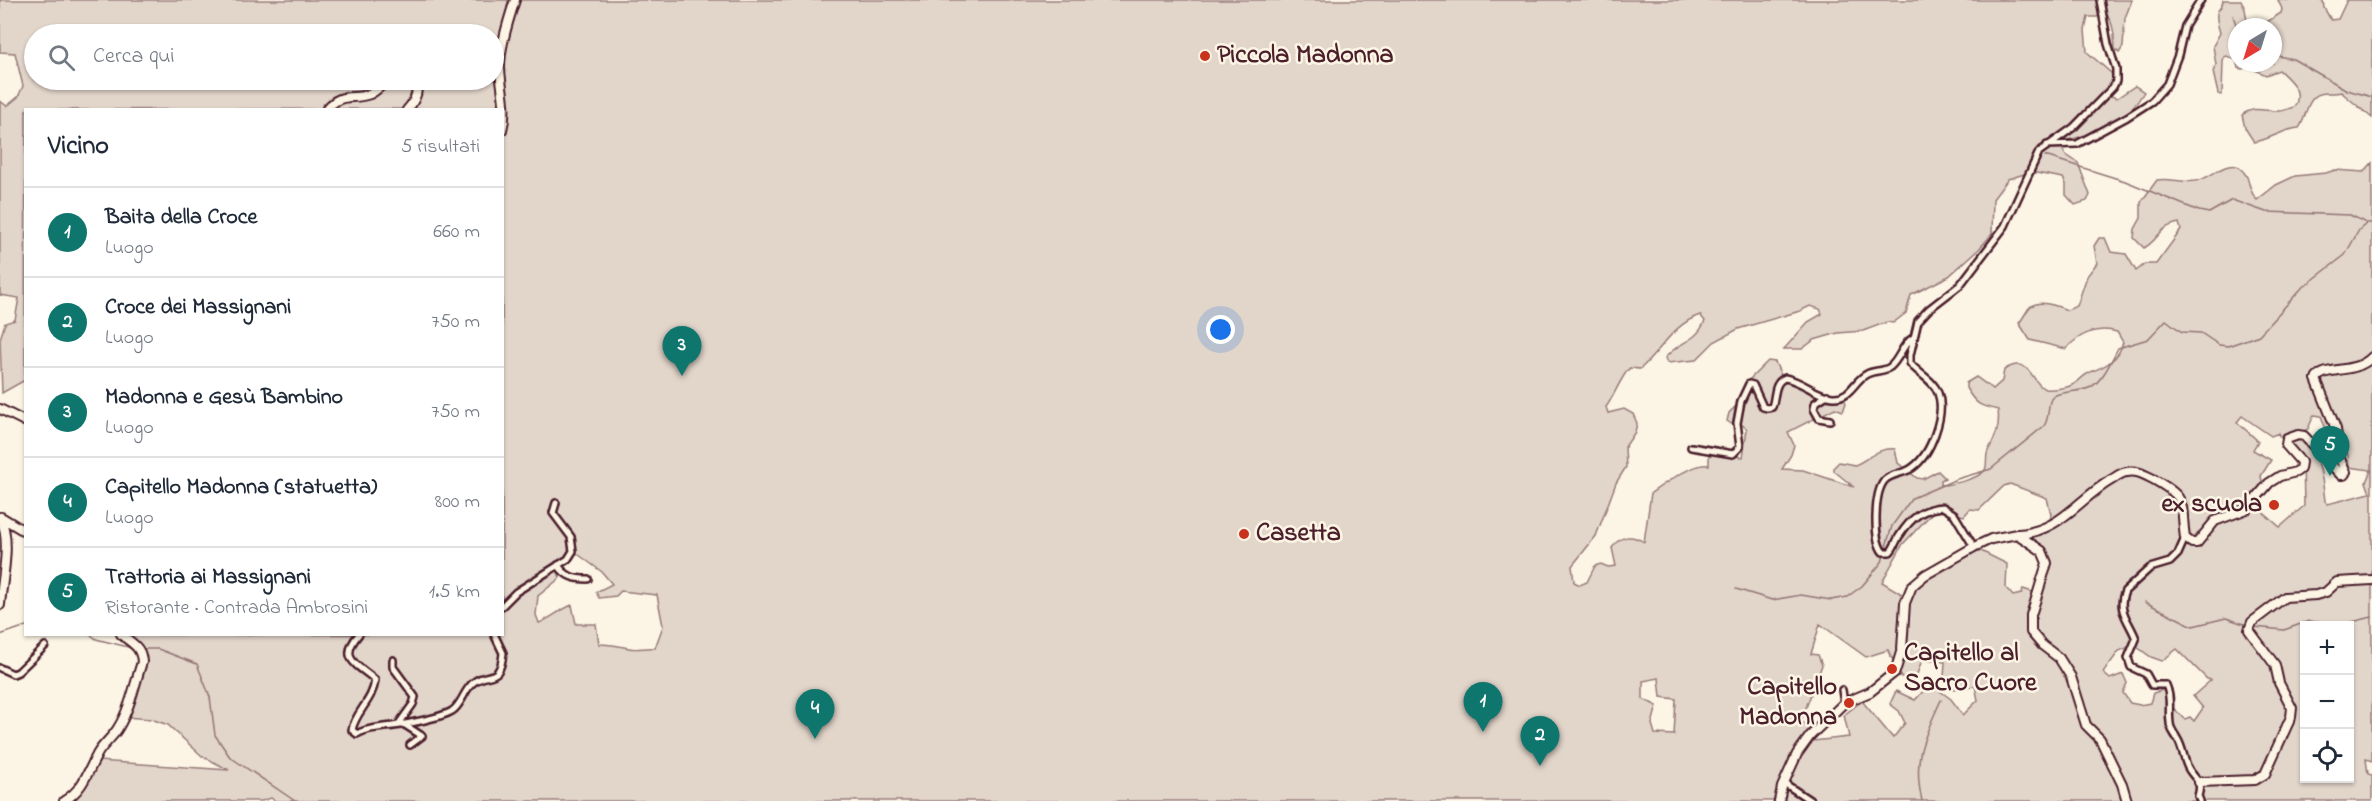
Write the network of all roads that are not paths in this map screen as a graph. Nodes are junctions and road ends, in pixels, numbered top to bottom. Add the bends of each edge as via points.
1 (515, 0) edge
2 (2100, 0) edge
3 (2201, 0) edge
4 (504, 41) edge
5 (375, 90) edge
6 (417, 90) edge
7 (504, 90) edge
8 (328, 108) edge
9 (408, 108) edge
10 (503, 108) edge
11 (2047, 145) junction
12 (1913, 338) junction
13 (2372, 357) edge
14 (1827, 395) junction
15 (0, 409) edge
16 (1830, 420) dead end
17 (24, 421) edge
18 (1691, 447) dead end
19 (556, 503) dead end
20 (0, 517) edge
21 (24, 531) edge
22 (2016, 534) junction
23 (2185, 538) junction
24 (1974, 547) junction
25 (558, 566) junction
26 (588, 579) dead end
27 (2372, 580) edge
28 (504, 604) edge
29 (0, 605) edge
30 (124, 636) edge
31 (358, 636) edge
32 (495, 636) edge
33 (45, 646) dead end
34 (393, 660) dead end
35 (0, 668) edge
36 (1842, 690) dead end
37 (1844, 703) junction
38 (400, 724) junction
39 (410, 745) dead end
40 (2199, 782) junction
41 (1784, 783) junction
42 (2199, 799) edge
43 (64, 801) edge
44 (1779, 801) edge
45 (1811, 801) edge
46 (2127, 801) edge
47 (2192, 801) edge

1 - 4 street
2 - 11 street via 2116,81 2074,127
3 - 11 street via 2185,26 2167,84 2152,101 2077,144
5 - 8 street via 343,97
6 - 9 street
7 - 10 street
11 - 12 street via 2037,155 2005,226 1960,285 1920,317
12 - 14 street via 1890,367 1866,374 1846,395
12 - 24 street via 1911,363 1939,394 1935,435 1921,461 1910,470 1887,478 1879,493 1876,523 1880,546 1883,552 1892,551 1918,513 1946,507
13 - 23 street via 2358,368 2320,373 2316,378 2336,429 2344,475 2304,436 2291,436 2286,446 2301,462 2300,469 2269,483 2247,508 2215,521 2197,543
14 - 16 street via 1818,400 1814,409 1819,418
14 - 18 street via 1785,378 1778,384 1772,406 1767,408 1749,384 1737,423 1738,452
15 - 17 street
19 - 25 street via 553,513 573,543 568,559
20 - 21 street
20 - 29 street via 6,539
22 - 23 street via 2035,533 2051,526 2102,485 2126,472 2140,473 2177,494
22 - 24 street
22 - 46 street via 2042,551 2047,563 2031,615 2031,632 2059,658 2071,677 2086,725 2115,767
23 - 40 street via 2170,562 2150,568 2125,591 2123,614 2136,639 2129,663 2146,674 2152,685 2166,685 2170,725 2186,765
24 - 37 street via 1925,574 1908,591 1896,672 1870,692
25 - 26 street via 564,575
25 - 28 street
27 - 40 street via 2337,582 2316,595 2285,597 2251,626 2275,665 2292,708 2291,717 2265,774 2255,780
30 - 43 street via 138,646 142,662 118,729 103,744 75,794
31 - 38 street via 351,645 351,659 375,680 372,695 352,730 357,734 368,728
32 - 38 street via 503,653 496,673 472,682 453,711
33 - 35 street via 18,672 13,674
34 - 38 street via 393,667 415,697
36 - 37 street
37 - 41 street via 1800,749
38 - 39 street via 422,736
40 - 42 street
41 - 44 street
41 - 45 street
42 - 47 street

